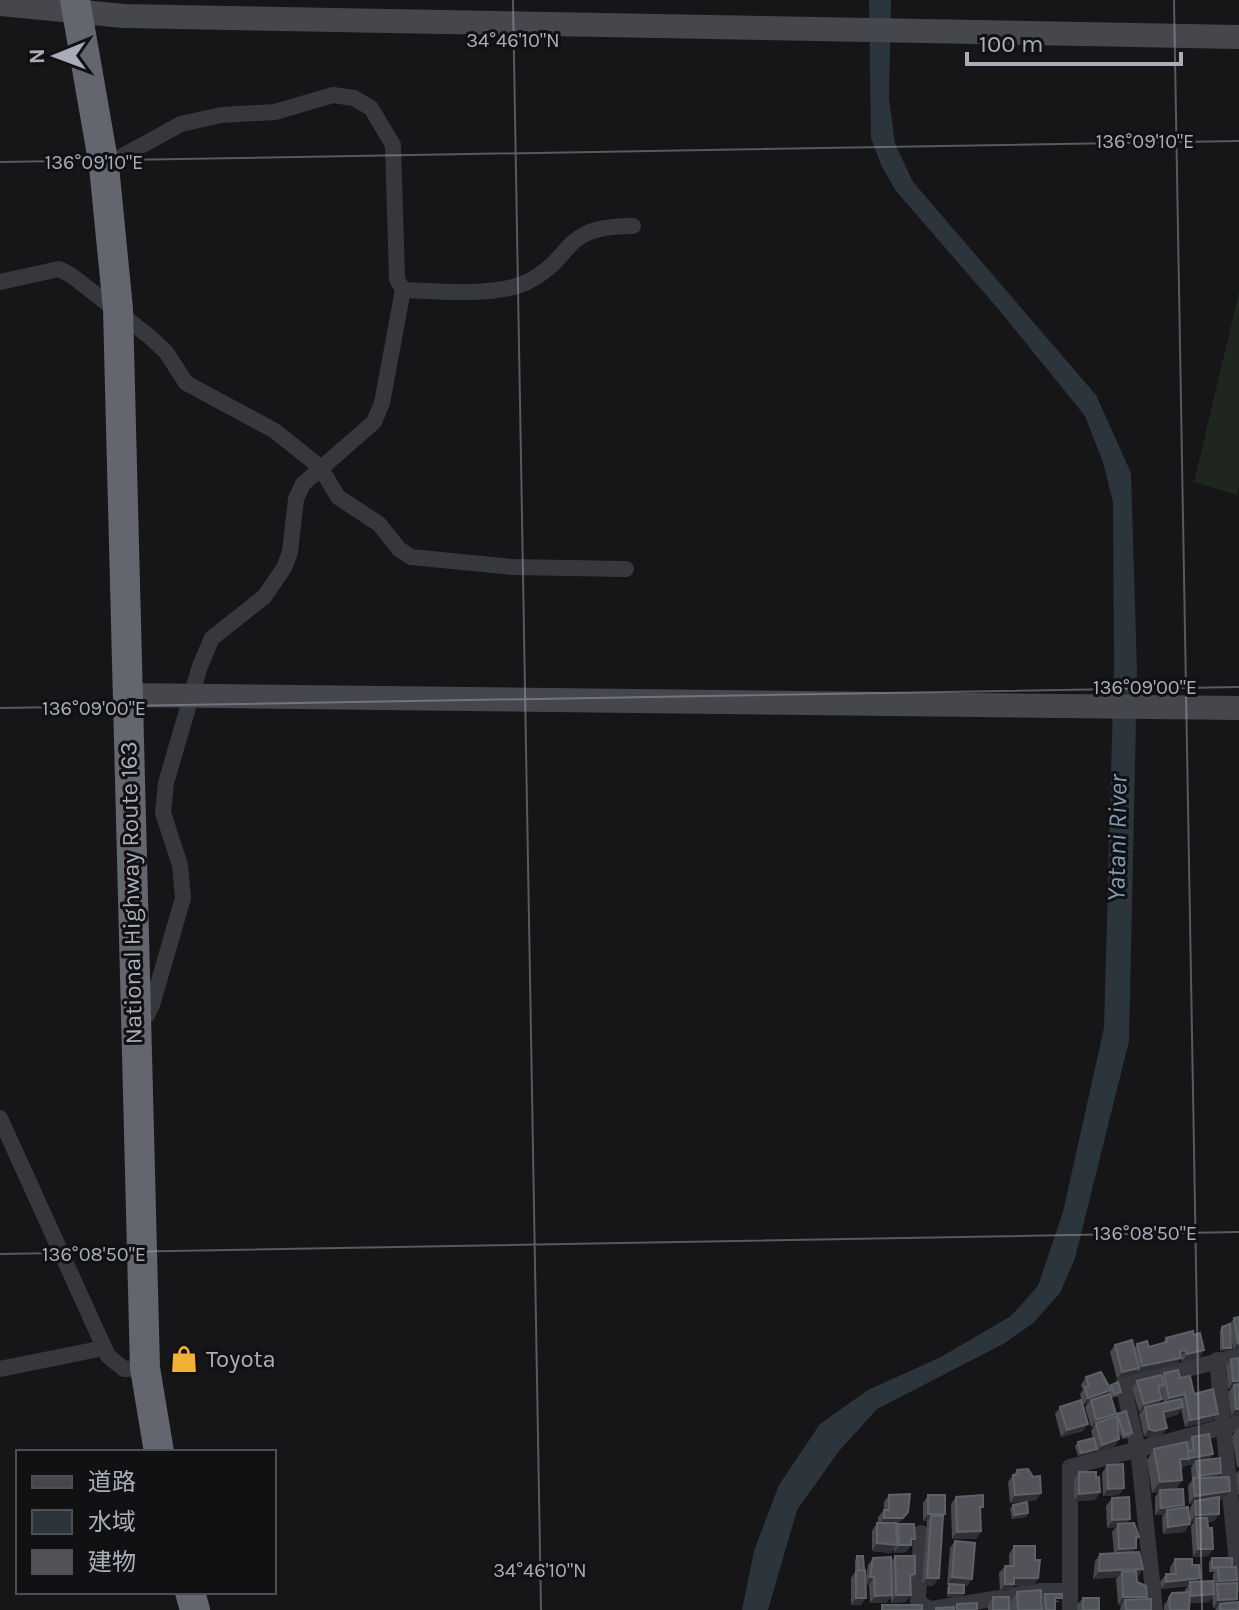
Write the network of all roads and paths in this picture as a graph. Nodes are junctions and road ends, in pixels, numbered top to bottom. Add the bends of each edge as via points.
1 (0, 4) edge
2 (76, 6) edge
3 (1239, 37) edge
4 (104, 166) junction
5 (633, 226) dead end
6 (0, 282) edge
7 (403, 290) junction
8 (118, 309) junction
9 (320, 467) junction
10 (626, 569) dead end
11 (191, 694) junction
12 (127, 695) junction
13 (1239, 708) edge
14 (134, 1020) junction
15 (0, 1118) edge
16 (104, 1348) junction
17 (1239, 1356) edge
18 (1217, 1360) junction
19 (145, 1368) junction
20 (0, 1369) edge
21 (1232, 1424) edge
22 (1138, 1449) junction
23 (159, 1450) edge
24 (1236, 1513) edge
25 (921, 1533) dead end
26 (1239, 1584) edge
27 (1070, 1591) junction
28 (979, 1605) edge
29 (927, 1609) edge
30 (1070, 1610) edge
31 (1155, 1610) edge

1 - 2 street
2 - 3 street
2 - 4 highway, National Highway Route 163
4 - 7 street via 181,124 275,112 333,95 354,98 371,108 393,145 397,279
4 - 8 highway, National Highway Route 163
5 - 7 street via 599,227 571,241 526,283 474,292
6 - 8 street via 59,269
7 - 9 street via 374,422
8 - 9 street via 166,352 186,383 275,431
8 - 12 highway, National Highway Route 163
9 - 10 street via 338,497 379,524 411,557 512,567
9 - 11 street via 296,499 284,568 264,597 212,638
11 - 12 street
11 - 13 street
11 - 14 street via 163,813 180,865 183,898 152,1005 147,1015
12 - 14 highway, National Highway Route 163
14 - 19 highway, National Highway Route 163
15 - 16 street
16 - 19 street via 124,1369
16 - 20 street
17 - 18 street
18 - 21 street
18 - 22 street via 1123,1385
19 - 23 highway, National Highway Route 163
21 - 22 street
21 - 24 street
22 - 27 street via 1070,1467
22 - 31 street
24 - 26 street
25 - 29 street via 910,1558 918,1602
27 - 28 street
27 - 30 street
28 - 29 street

